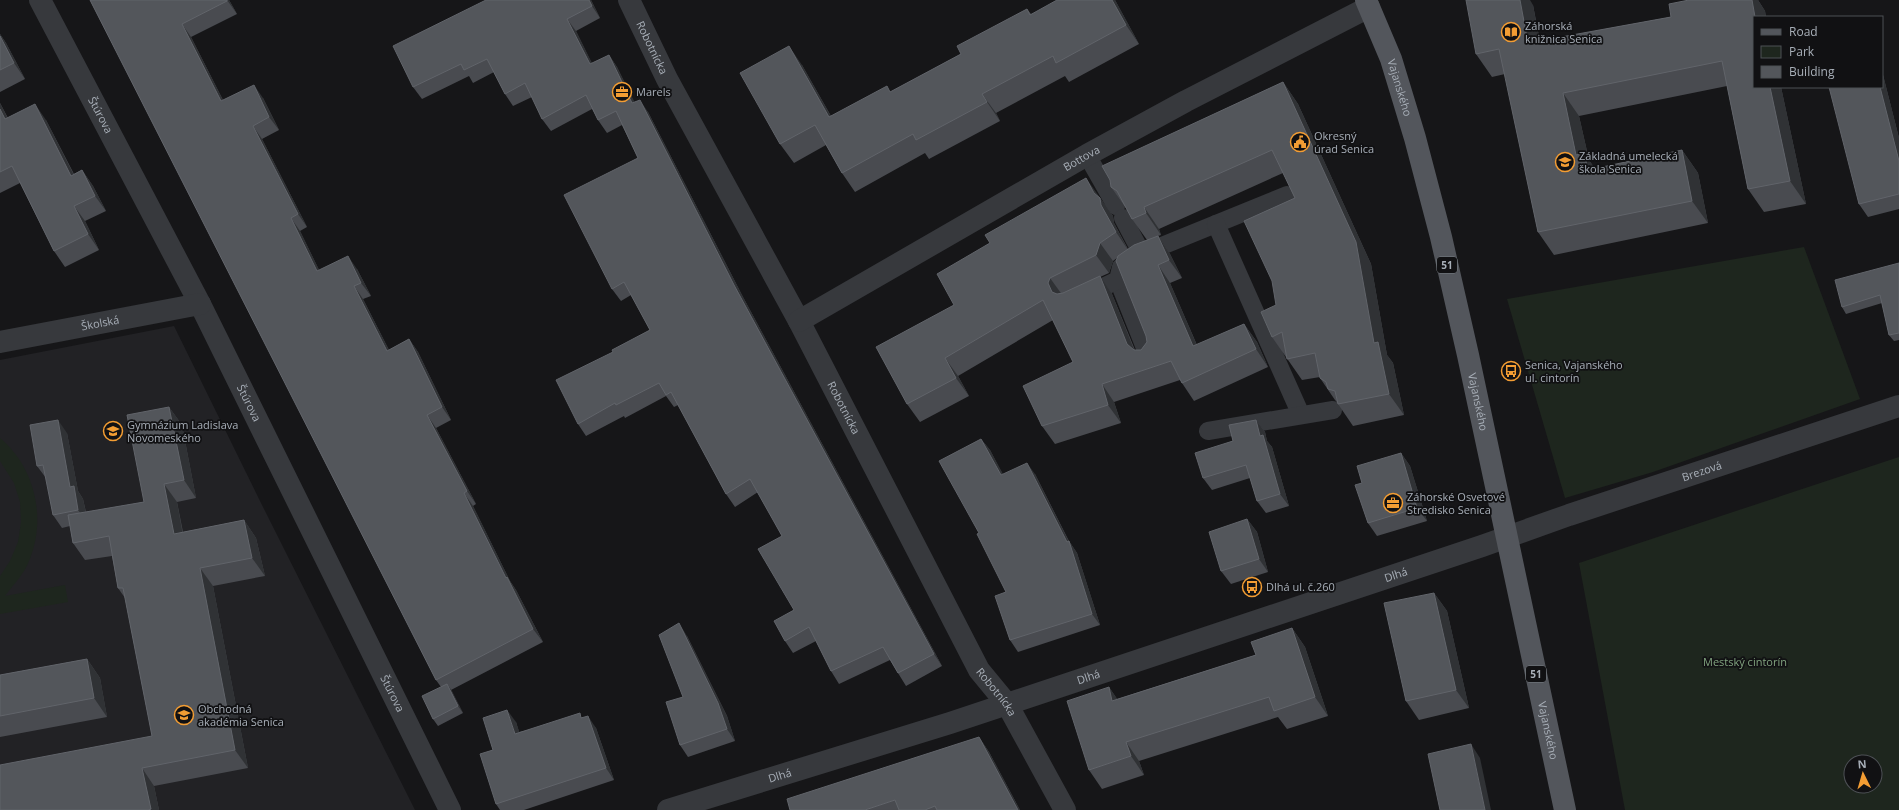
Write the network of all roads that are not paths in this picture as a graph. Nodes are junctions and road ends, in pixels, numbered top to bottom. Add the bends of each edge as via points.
1 (40, 0) edge
2 (629, 0) edge
3 (1367, 3) edge
4 (1087, 155) junction
5 (1287, 195) edge
6 (1216, 224) junction
7 (1142, 254) junction
8 (1118, 280) junction
9 (1071, 302) edge
10 (200, 304) junction
11 (799, 321) junction
12 (0, 342) edge
13 (1149, 358) edge
14 (1899, 406) edge
15 (1333, 410) edge
16 (1300, 415) junction
17 (1208, 431) dead end
18 (1506, 537) junction
19 (1007, 704) junction
20 (450, 810) edge
21 (668, 810) edge
22 (1065, 810) edge
23 (1565, 810) edge

1 - 10 street, Štúrova
2 - 11 street, Robotnícka via 667,79
3 - 4 street, Bottova
3 - 18 main road, Vajanského / 51 via 1391,58 1439,229
4 - 7 lane
4 - 11 street, Bottova
5 - 6 lane
6 - 7 lane
6 - 16 lane
7 - 8 lane via 1121,267
8 - 9 lane
8 - 13 lane
10 - 12 street, Školská
10 - 20 street, Štúrova
11 - 19 street, Robotnícka via 979,670
14 - 18 street, Brezová
15 - 16 lane
16 - 17 lane
18 - 19 street, Dlhá
18 - 23 main road, Vajanského / 51
19 - 21 street, Dlhá
19 - 22 street, Robotnícka

